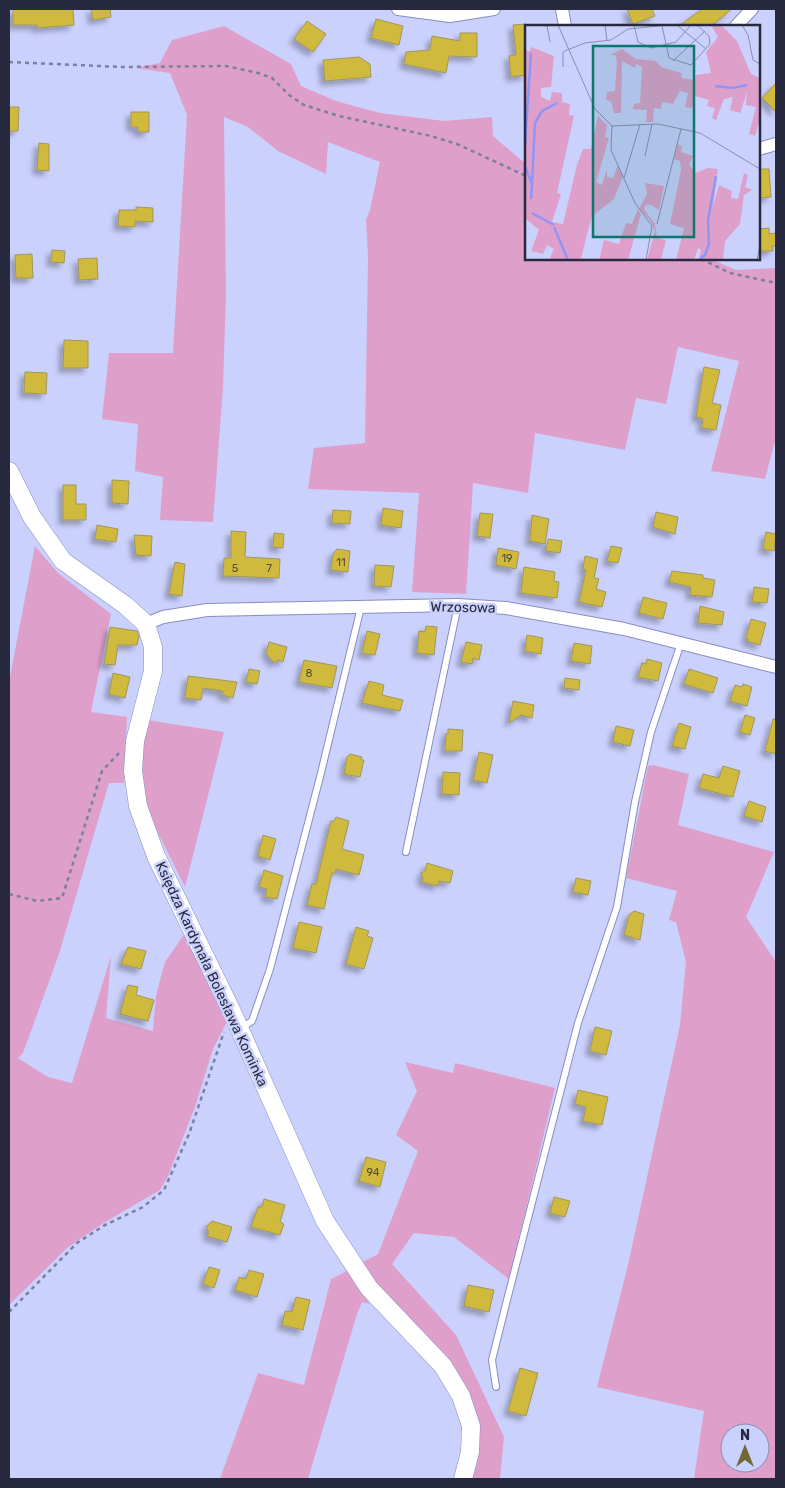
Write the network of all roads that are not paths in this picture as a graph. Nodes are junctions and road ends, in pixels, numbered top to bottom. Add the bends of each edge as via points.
1 (398, 9) edge
2 (494, 9) edge
3 (562, 9) edge
4 (752, 9) edge
5 (565, 25) edge
6 (737, 25) edge
7 (776, 144) edge
8 (760, 149) edge
9 (9, 471) edge
10 (458, 605) junction
11 (361, 607) junction
12 (146, 624) junction
13 (681, 643) junction
14 (776, 666) edge
15 (406, 852) dead end
16 (240, 1029) junction
17 (496, 1387) dead end
18 (463, 1479) edge

1 - 2 street via 450,16
3 - 5 street
4 - 6 street
7 - 8 street
9 - 12 street via 32,517 63,561
10 - 11 street, Wrzosowa
10 - 13 street, Wrzosowa via 506,608 624,629
10 - 15 lane
11 - 12 street, Wrzosowa via 207,610 163,617
11 - 16 lane via 270,969 252,1021
12 - 16 street, Księdza Kardynała Bolesława Kominka via 152,647 152,671 135,741 133,771 141,814 156,856
13 - 14 street, Wrzosowa
13 - 17 lane via 651,732 617,907 578,1023 492,1360
16 - 18 street, Księdza Kardynała Bolesława Kominka via 326,1221 369,1288 443,1366 462,1396 471,1426 470,1452

